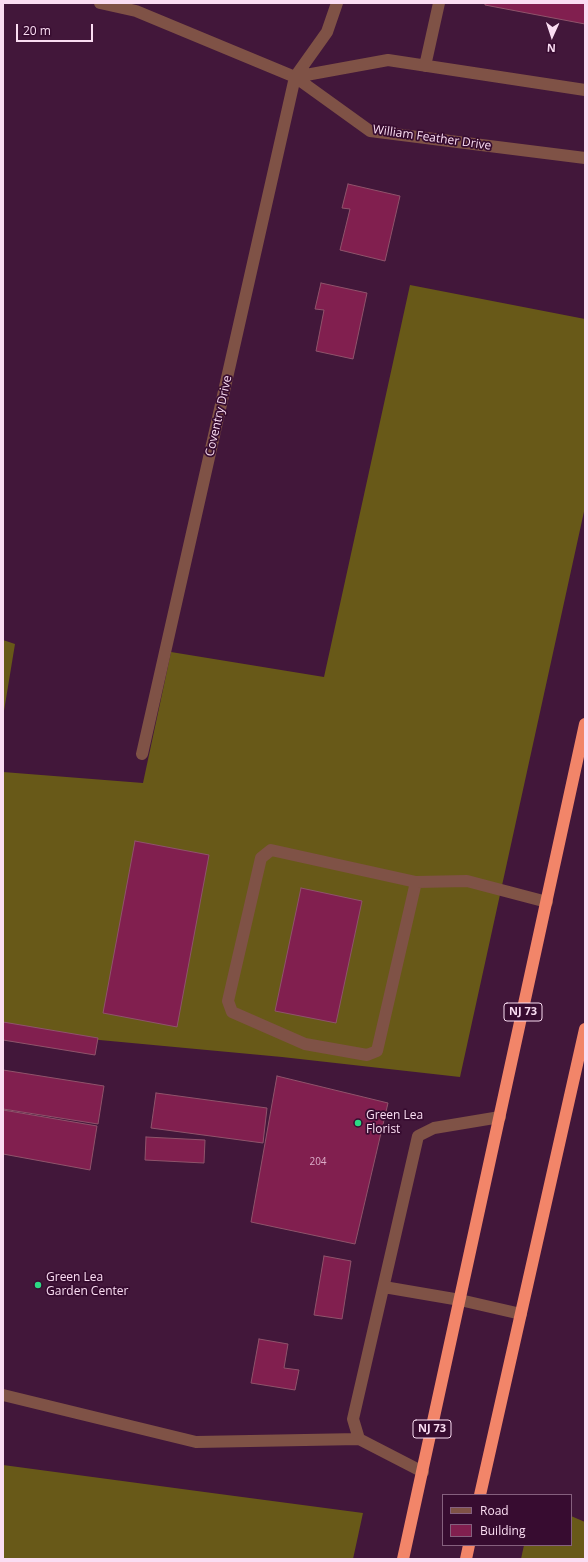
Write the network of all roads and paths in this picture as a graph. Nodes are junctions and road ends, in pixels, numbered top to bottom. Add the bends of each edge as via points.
1 (100, 3) edge
2 (337, 3) edge
3 (439, 3) edge
4 (425, 66) junction
5 (295, 77) junction
6 (585, 90) edge
7 (585, 158) edge
8 (585, 724) edge
9 (142, 754) dead end
10 (416, 882) junction
11 (547, 902) junction
12 (585, 1029) edge
13 (500, 1117) junction
14 (384, 1287) junction
15 (460, 1300) junction
16 (521, 1314) junction
17 (3, 1395) edge
18 (359, 1439) junction
19 (423, 1472) junction
20 (480, 1494) edge
21 (469, 1546) edge
22 (403, 1559) edge
23 (466, 1559) edge

1 - 5 street, William Feather Drive via 136,11
2 - 5 street via 327,32
3 - 4 street
4 - 5 street via 388,60
4 - 6 street
5 - 7 street, William Feather Drive via 370,131
5 - 9 street, Coventry Drive
8 - 11 highway, NJ 73
10 - 10 street via 271,850 261,858 228,1000 232,1012 305,1044 367,1055 377,1051
10 - 11 street via 467,881
11 - 13 highway, NJ 73
12 - 16 highway
13 - 14 street via 434,1128 418,1136
13 - 15 highway, NJ 73
14 - 15 street
14 - 18 street via 353,1419
15 - 16 street
15 - 19 highway, NJ 73
16 - 20 highway
17 - 18 street via 196,1442
18 - 19 street
19 - 22 highway, NJ 73
21 - 23 highway

